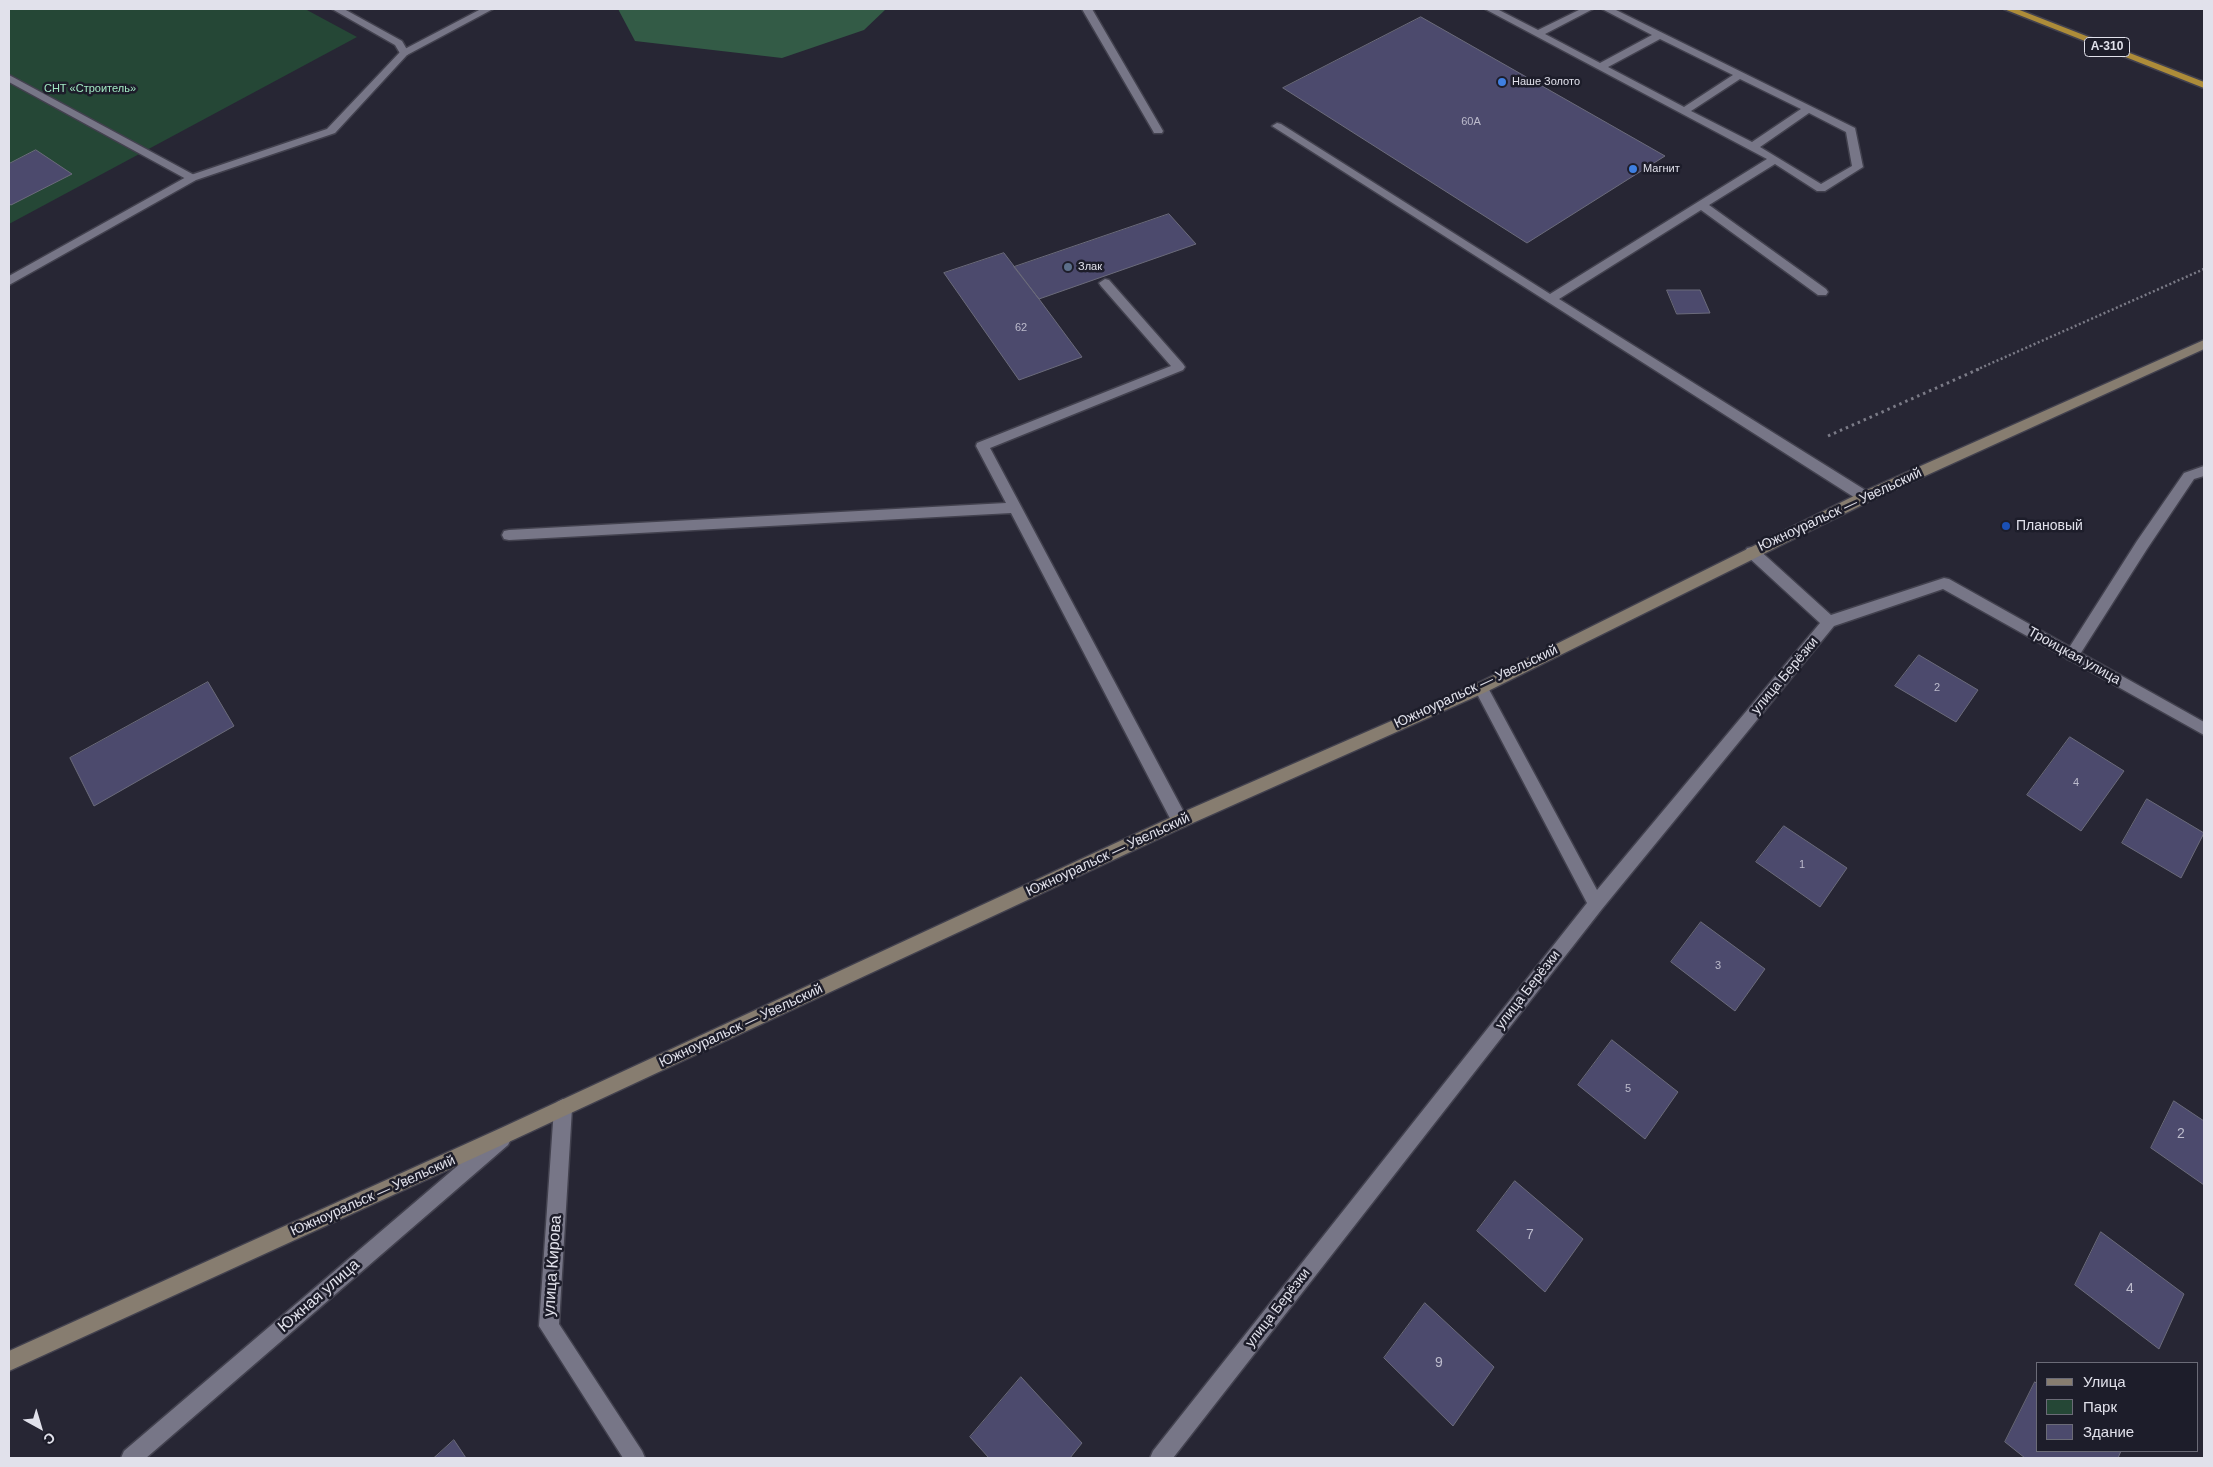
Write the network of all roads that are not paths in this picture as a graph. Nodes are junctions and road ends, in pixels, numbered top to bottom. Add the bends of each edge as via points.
1 (337, 9) edge
2 (488, 9) edge
3 (1087, 9) edge
4 (1490, 9) edge
5 (1588, 9) edge
6 (1607, 9) edge
7 (2009, 9) edge
8 (1538, 34) junction
9 (1660, 35) junction
10 (404, 54) junction
11 (1600, 67) junction
12 (1740, 75) junction
13 (9, 78) edge
14 (2204, 85) edge
15 (1809, 109) junction
16 (1684, 111) junction
17 (1277, 126) dead end
18 (1158, 131) dead end
19 (1752, 146) junction
20 (1775, 159) junction
21 (192, 178) junction
22 (1700, 205) junction
23 (9, 281) edge
24 (1105, 283) dead end
25 (1822, 292) dead end
26 (1550, 299) junction
27 (2204, 344) edge
28 (2204, 471) edge
29 (1865, 497) junction
30 (1014, 508) junction
31 (509, 535) dead end
32 (1752, 552) junction
33 (1830, 622) junction
34 (2072, 655) junction
35 (1481, 688) junction
36 (2204, 729) edge
37 (1180, 822) junction
38 (1596, 904) junction
39 (563, 1108) junction
40 (507, 1134) junction
41 (9, 1361) edge
42 (131, 1458) edge
43 (634, 1458) edge
44 (1160, 1458) edge

1 - 10 street via 400,43
2 - 10 street
3 - 18 street
4 - 8 street
5 - 8 street
6 - 9 street
7 - 14 highway, А-310
8 - 11 street
9 - 11 street
9 - 12 street
10 - 21 street via 330,131
11 - 16 street
12 - 15 street
12 - 16 street
13 - 21 street
15 - 19 street
15 - 20 street via 1851,130 1858,167 1821,189
16 - 19 street
17 - 26 street
19 - 20 street
20 - 22 street
21 - 23 street
22 - 25 street
22 - 26 street
24 - 30 street via 1180,367 982,446
26 - 29 street
27 - 29 street, Южноуральск — Увельский
28 - 34 street via 2189,476
29 - 32 street, Южноуральск — Увельский
30 - 31 street
30 - 37 street
32 - 33 street
32 - 35 street, Южноуральск — Увельский
33 - 34 street, Троицкая улица via 1944,583
33 - 38 street, улица Берёзки
34 - 36 street, Троицкая улица
35 - 37 street, Южноуральск — Увельский
35 - 38 street
37 - 39 street, Южноуральск — Увельский
38 - 44 street, улица Берёзки
39 - 40 street, Южноуральск — Увельский
39 - 43 street, улица Кирова via 548,1326
40 - 41 street, Южноуральск — Увельский
40 - 42 street, Южная улица

